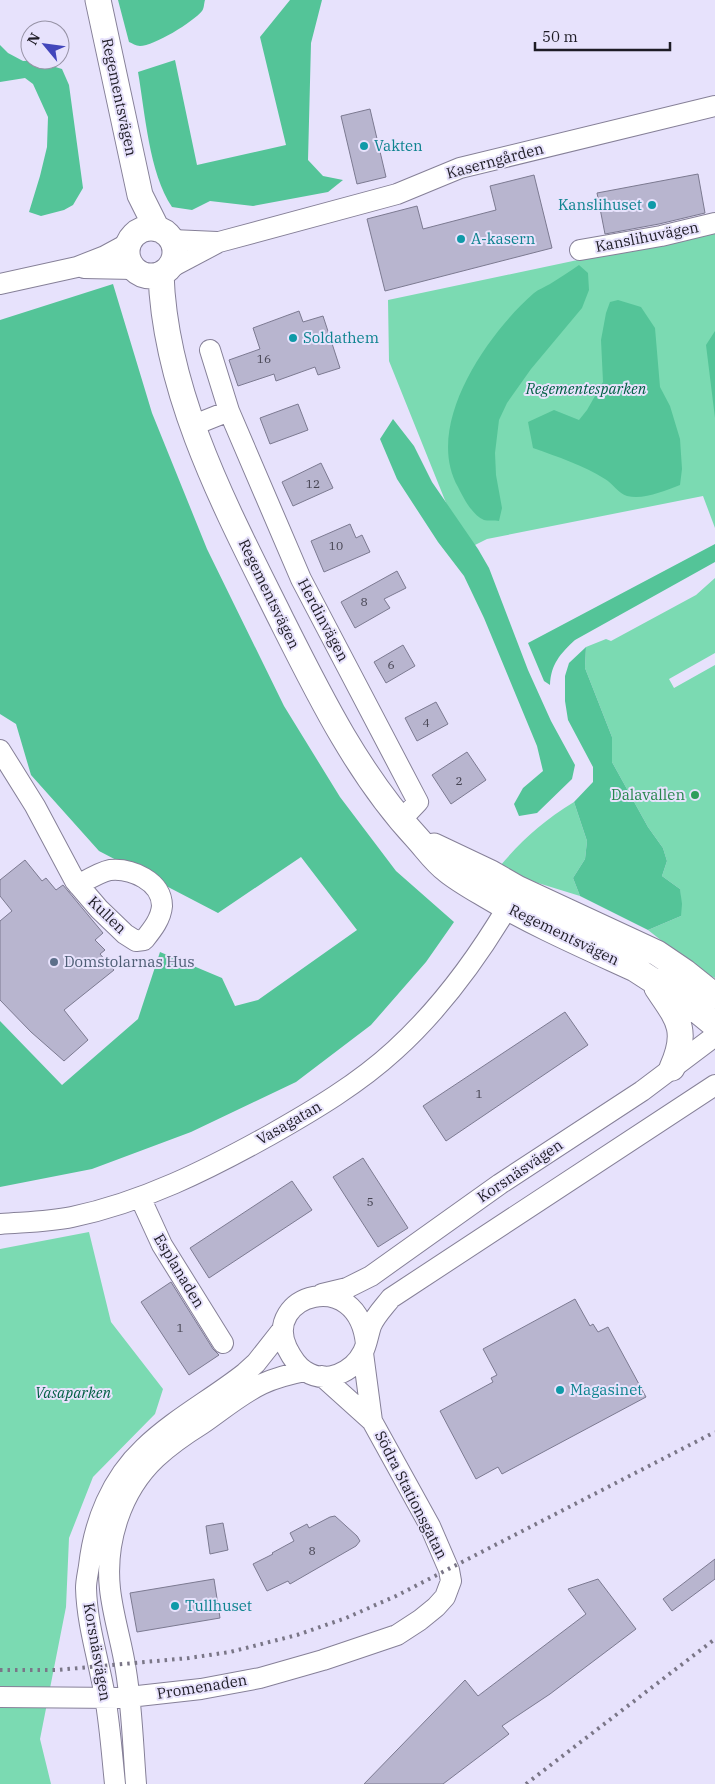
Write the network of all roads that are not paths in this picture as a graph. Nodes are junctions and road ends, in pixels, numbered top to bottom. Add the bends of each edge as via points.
1 (98, 0) edge
2 (715, 106) edge
3 (140, 195) junction
4 (715, 223) edge
5 (164, 235) junction
6 (131, 240) junction
7 (219, 242) junction
8 (580, 250) dead end
9 (77, 267) junction
10 (151, 271) junction
11 (0, 284) edge
12 (210, 350) dead end
13 (229, 411) junction
14 (194, 425) junction
15 (0, 750) edge
16 (401, 820) junction
17 (78, 885) dead end
18 (512, 898) junction
19 (652, 980) junction
20 (715, 996) edge
21 (715, 1025) edge
22 (715, 1036) edge
23 (672, 1068) junction
24 (715, 1085) edge
25 (140, 1197) junction
26 (0, 1224) edge
27 (320, 1294) junction
28 (282, 1330) junction
29 (224, 1343) dead end
30 (364, 1348) junction
31 (314, 1374) junction
32 (372, 1421) junction
33 (397, 1634) joint
34 (0, 1697) edge
35 (129, 1697) junction
36 (106, 1698) junction
37 (115, 1784) edge
38 (136, 1784) edge

1 - 3 main road, Regementsvägen
2 - 7 street, Kaserngården via 460,168 397,194
3 - 5 main road, Regementsvägen
3 - 6 main road, Regementsvägen
4 - 8 street, Kanslihuvägen
5 - 6 main road via 144,229
5 - 7 street, Kaserngården
5 - 10 main road via 175,250 174,260
6 - 9 street via 105,256
6 - 10 main road via 127,257
7 - 10 street, Kaserngården
9 - 10 street
9 - 11 street
10 - 14 main road, Regementsvägen
12 - 13 street, Herdinvägen
13 - 14 street
13 - 16 street, Herdinvägen via 301,579 418,802
14 - 16 main road, Regementsvägen via 232,519 302,661 353,753
15 - 17 street, Kullen
16 - 18 main road, Regementsvägen via 448,871
18 - 19 main road, Regementsvägen
18 - 20 main road, Regementsvägen via 657,954
18 - 25 street, Vasagatan via 484,947 442,1002 396,1050 370,1071 300,1118 215,1165
19 - 21 main road, Regementsvägen via 666,985
19 - 23 main road via 678,1020 681,1037
22 - 23 street, Korsnäsvägen
23 - 27 street, Korsnäsvägen via 371,1276 347,1288
24 - 30 street via 391,1298 371,1326
25 - 26 street, Vasagatan via 71,1217
25 - 29 street, Esplanaden via 162,1245
27 - 28 street via 297,1304 286,1318
27 - 30 street via 338,1299 357,1314 365,1330
28 - 31 street via 285,1345 295,1362
28 - 36 street, Korsnäsvägen via 245,1373 143,1448 109,1494 94,1534 86,1588 92,1636
30 - 31 street via 347,1371 337,1375
30 - 32 street, Södra Stationsgatan
31 - 32 street, Södra Stationsgatan
31 - 35 street, Korsnäsvägen via 285,1375 261,1384 186,1434 156,1458 139,1478 113,1533 109,1558 116,1631
32 - 33 street, Södra Stationsgatan via 430,1526 451,1574 445,1597 420,1620
33 - 35 street, Promenaden via 260,1678
34 - 36 street, Promenaden
35 - 36 street, Promenaden
35 - 38 street, Korsnäsvägen
36 - 37 street, Korsnäsvägen

